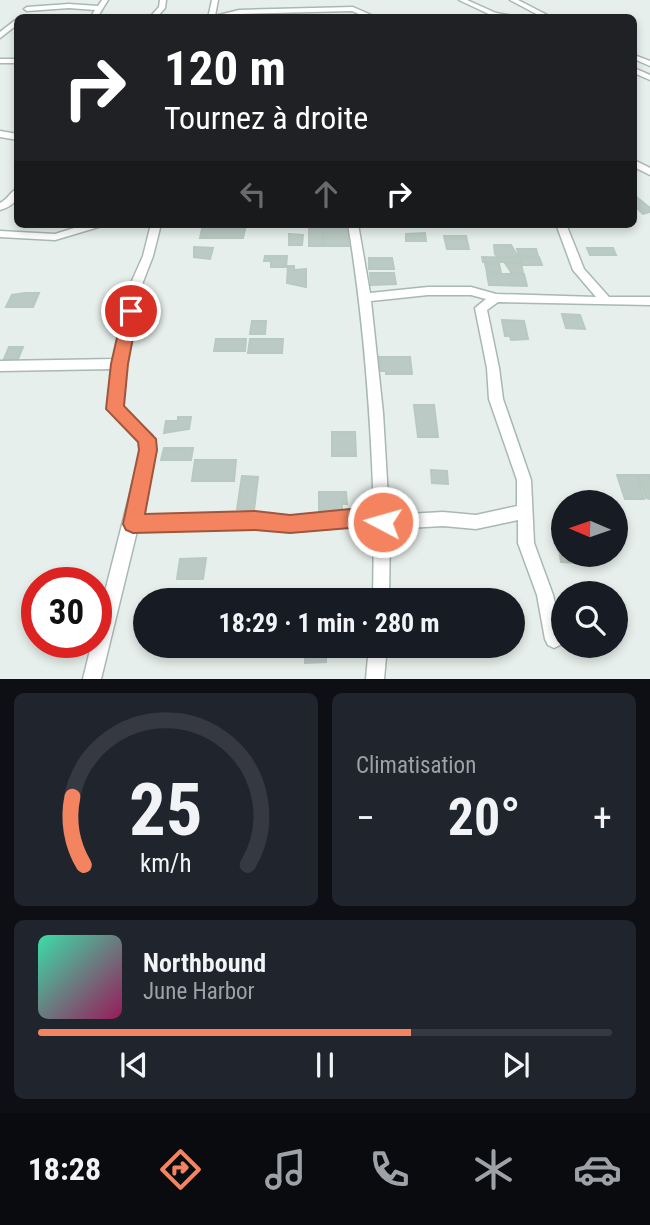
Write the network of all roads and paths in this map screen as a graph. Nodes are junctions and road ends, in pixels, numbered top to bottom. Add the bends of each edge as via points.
1 (31, 0) edge
2 (105, 0) edge
3 (362, 0) edge
4 (462, 0) edge
5 (513, 0) edge
6 (98, 8) junction
7 (530, 8) junction
8 (26, 9) junction
9 (279, 11) edge
10 (22, 14) edge
11 (95, 14) edge
12 (231, 14) edge
13 (366, 14) edge
14 (369, 14) edge
15 (493, 14) edge
16 (523, 14) edge
17 (542, 14) edge
18 (14, 23) edge
19 (0, 36) edge
20 (14, 196) edge
21 (0, 207) edge
22 (85, 228) edge
23 (155, 228) edge
24 (354, 228) edge
25 (563, 228) edge
26 (0, 234) edge
27 (367, 297) junction
28 (496, 298) junction
29 (605, 299) junction
30 (650, 301) edge
31 (120, 364) junction
32 (0, 366) edge
33 (524, 512) junction
34 (383, 522) junction
35 (133, 524) junction
36 (381, 588) edge
37 (551, 625) edge
38 (377, 658) edge
39 (92, 679) edge
40 (375, 679) edge

1 - 8 street
2 - 6 street
3 - 14 street via 361,7
4 - 15 street
5 - 7 street
6 - 8 street
6 - 11 street
7 - 16 street
7 - 17 street
8 - 10 street
9 - 12 street
9 - 13 street via 353,9
18 - 19 street
20 - 21 street
22 - 26 street via 55,237
23 - 31 street via 133,292
24 - 27 street
25 - 29 street via 579,271
27 - 28 street via 471,291
27 - 34 street
28 - 29 street
28 - 33 street via 481,308 496,400 524,481
29 - 30 street
31 - 32 street
31 - 35 street via 115,409 147,439 148,450
33 - 34 street via 476,522
33 - 37 street via 526,543
34 - 35 street
34 - 36 street
35 - 39 street
38 - 40 street

